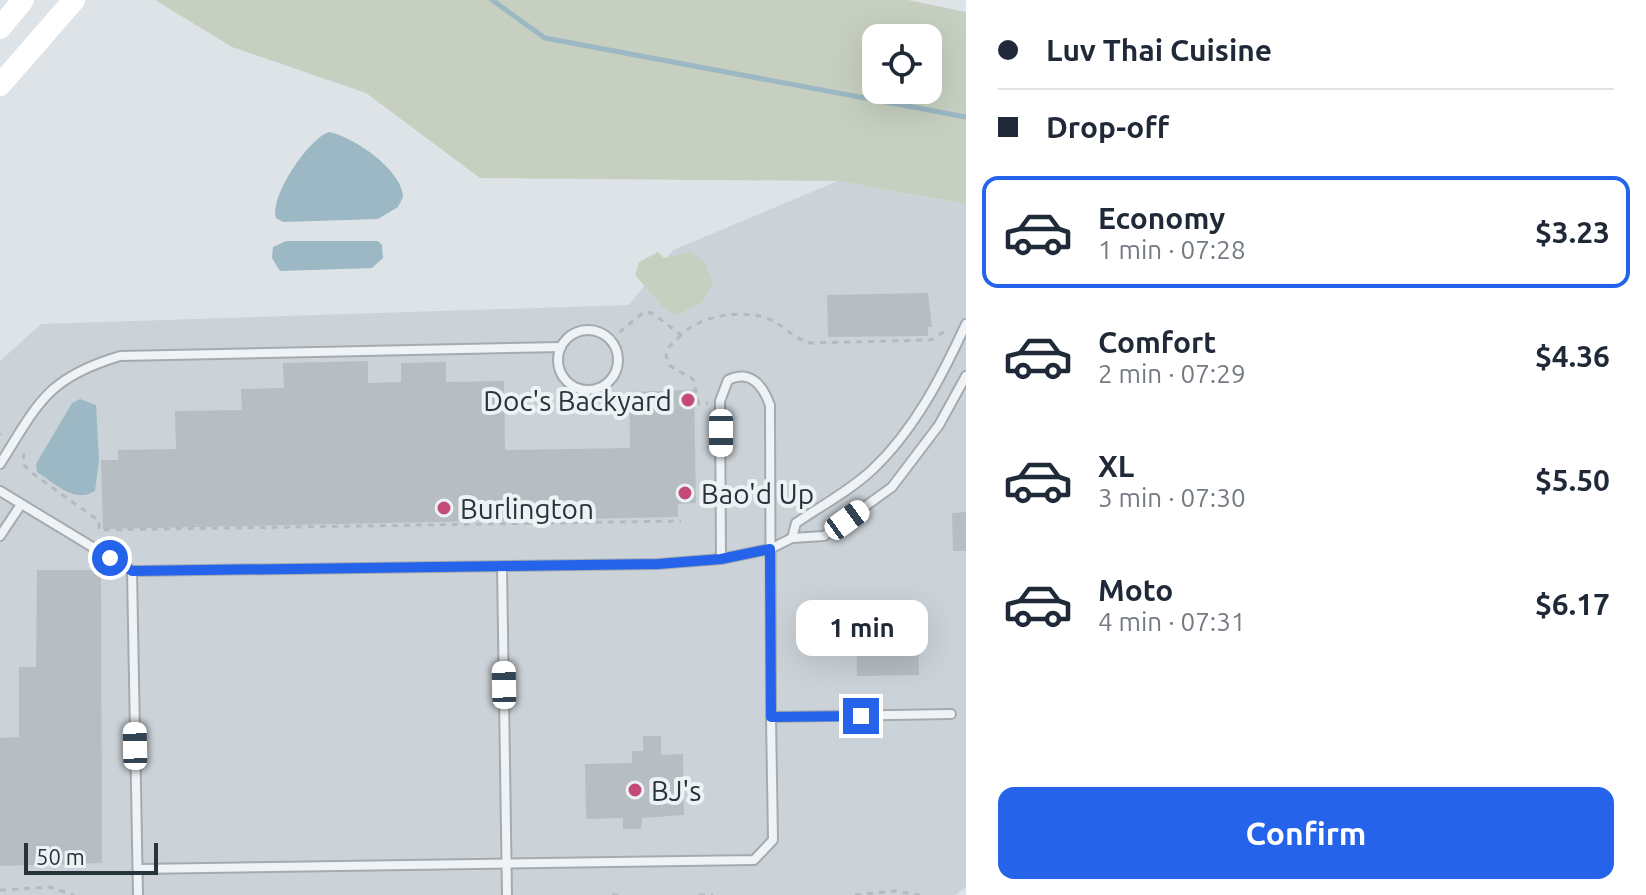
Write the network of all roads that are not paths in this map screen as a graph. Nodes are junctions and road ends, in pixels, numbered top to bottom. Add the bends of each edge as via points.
1 (23, 0) edge
2 (74, 0) edge
3 (0, 28) edge
4 (0, 85) edge
5 (966, 324) edge
6 (561, 347) junction
7 (966, 376) edge
8 (0, 464) edge
9 (0, 491) edge
10 (20, 506) junction
11 (0, 536) edge
12 (792, 538) junction
13 (770, 549) junction
14 (721, 559) junction
15 (502, 566) junction
16 (132, 571) junction
17 (951, 714) dead end
18 (771, 717) junction
19 (507, 863) junction
20 (138, 869) junction
21 (138, 895) edge
22 (507, 895) edge

1 - 3 street
2 - 4 street
5 - 12 lane via 911,426 871,471 796,523
6 - 6 lane via 573,334 598,332 610,340 618,367 609,382 581,389 564,379 558,360
6 - 8 lane via 120,356 81,368 53,386
7 - 12 lane via 939,425 892,487 824,536
9 - 10 lane
10 - 11 lane
10 - 16 lane
12 - 13 lane
13 - 14 lane
13 - 14 lane via 770,405 763,387 750,377 737,376 728,380 720,401
13 - 18 lane
14 - 15 lane
15 - 16 lane
15 - 19 lane
16 - 20 lane
17 - 18 lane
18 - 19 lane via 773,840 754,860
19 - 20 lane
19 - 22 lane
20 - 21 lane

